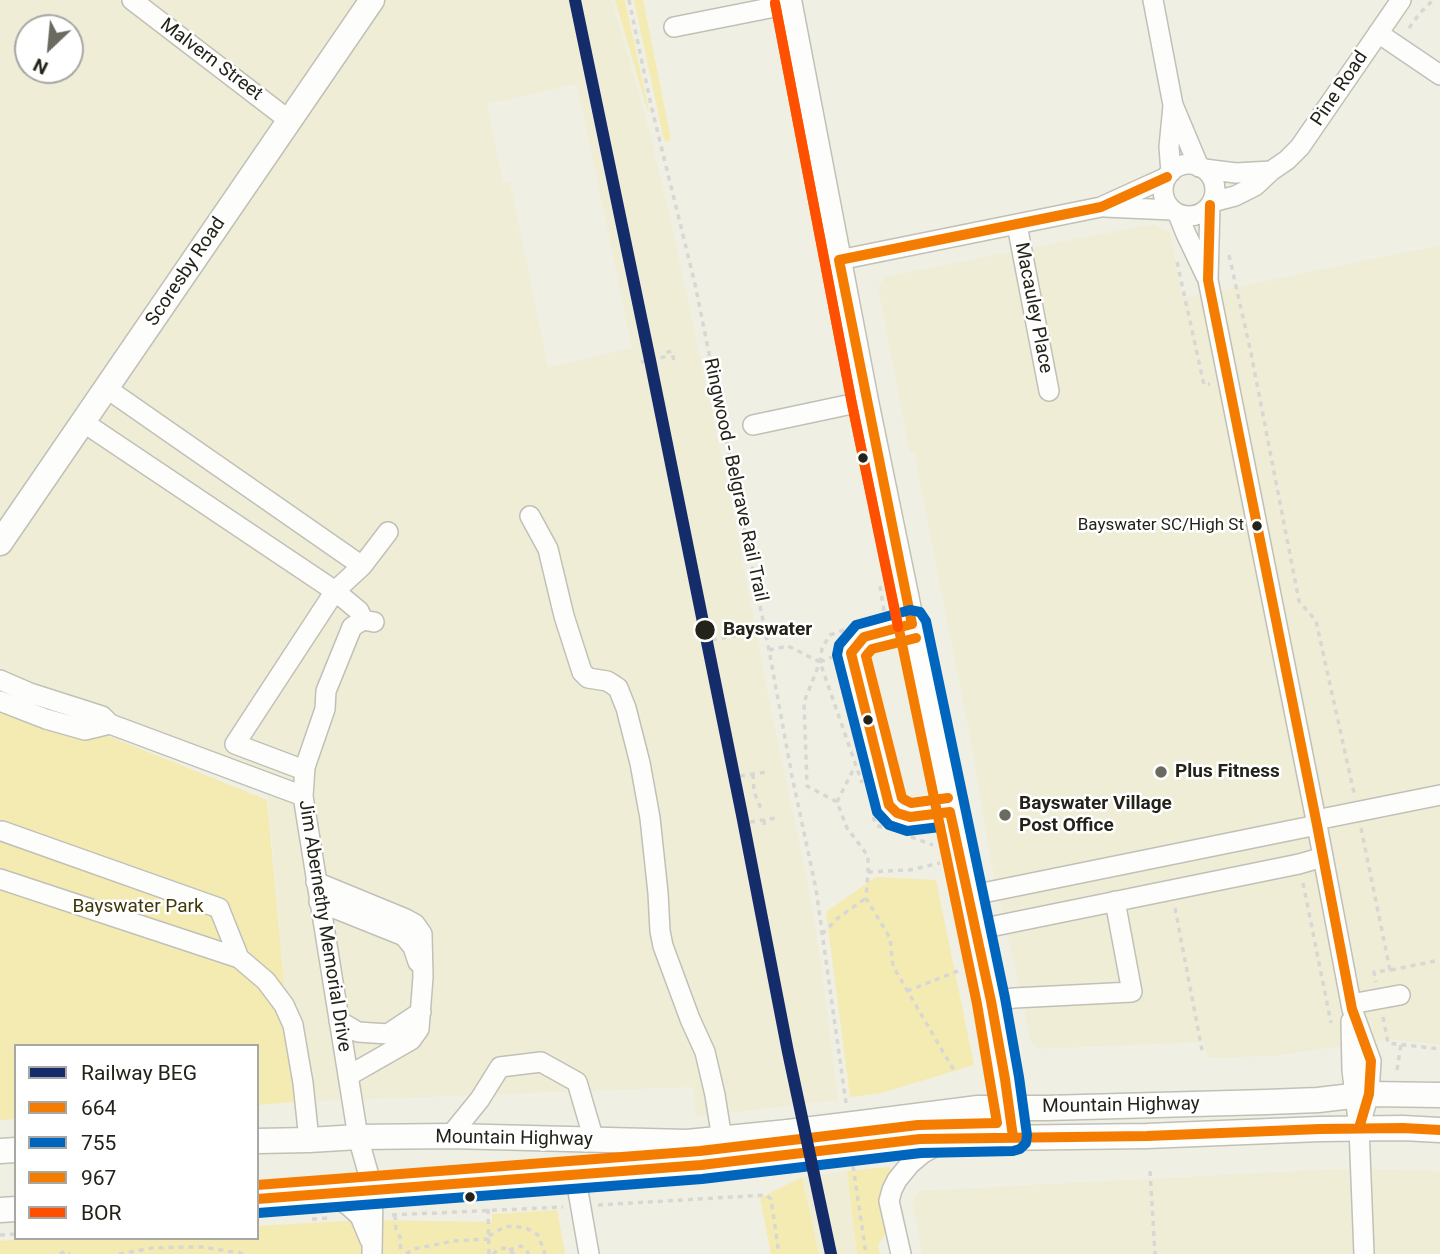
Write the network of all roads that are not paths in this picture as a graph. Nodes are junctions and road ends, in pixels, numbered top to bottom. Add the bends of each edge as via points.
1 (132, 0) edge
2 (372, 0) edge
3 (1153, 0) edge
4 (1401, 0) edge
5 (789, 2) edge
6 (674, 27) dead end
7 (1378, 33) junction
8 (1440, 75) edge
9 (1173, 105) junction
10 (290, 121) junction
11 (1201, 168) junction
12 (1271, 171) junction
13 (1169, 174) junction
14 (1211, 204) junction
15 (1101, 207) junction
16 (1175, 212) junction
17 (1017, 225) junction
18 (839, 260) junction
19 (1208, 280) junction
20 (106, 388) junction
21 (1049, 391) dead end
22 (866, 401) junction
23 (83, 422) junction
24 (753, 425) dead end
25 (530, 516) dead end
26 (388, 532) dead end
27 (0, 543) edge
28 (362, 566) junction
29 (335, 591) junction
30 (912, 624) junction
31 (0, 680) edge
32 (0, 701) edge
33 (110, 724) junction
34 (304, 770) junction
35 (1440, 795) edge
36 (303, 796) junction
37 (950, 812) junction
38 (1317, 822) junction
39 (2, 831) dead end
40 (1324, 857) junction
41 (0, 879) edge
42 (316, 882) junction
43 (968, 896) junction
44 (1115, 901) junction
45 (319, 902) junction
46 (975, 930) junction
47 (239, 958) junction
48 (423, 976) junction
49 (1400, 995) dead end
50 (991, 1001) junction
51 (1351, 1007) junction
52 (421, 1012) junction
53 (339, 1021) junction
54 (348, 1076) junction
55 (1362, 1094) junction
56 (1440, 1095) edge
57 (1009, 1108) junction
58 (1359, 1128) junction
59 (1440, 1130) edge
60 (856, 1134) junction
61 (450, 1136) junction
62 (358, 1137) junction
63 (1013, 1137) junction
64 (722, 1139) junction
65 (949, 1139) junction
66 (309, 1140) junction
67 (594, 1140) junction
68 (259, 1141) edge
69 (790, 1143) junction
70 (575, 1174) junction
71 (373, 1190) junction
72 (322, 1194) junction
73 (259, 1199) edge
74 (367, 1216) junction
75 (372, 1253) edge
76 (589, 1254) edge
77 (901, 1254) edge
78 (1364, 1254) edge

1 - 10 street, Malvern Street
2 - 10 main road, Scoresby Road
3 - 9 street
4 - 7 street, Pine Road
5 - 6 street
5 - 18 main road
7 - 8 street
7 - 12 street, Pine Road via 1300,147
9 - 11 street
9 - 13 street
10 - 20 main road, Scoresby Road
11 - 12 street
11 - 13 street via 1179,166
11 - 14 street via 1214,184
12 - 14 street, Pine Road via 1255,186
13 - 15 street
13 - 16 street via 1163,194
14 - 16 street via 1190,216
14 - 19 street
15 - 16 street
15 - 17 street
16 - 19 street
17 - 18 street
17 - 21 street, Macauley Place
18 - 22 main road
19 - 38 street
20 - 23 main road, Scoresby Road
20 - 28 street
22 - 24 street
22 - 30 main road
23 - 27 main road, Scoresby Road
23 - 29 street
25 - 64 street via 548,549 582,672 618,688 626,708 648,807 663,946 705,1052
26 - 28 street
28 - 29 street
29 - 34 street, Jim Abernethy Memorial Drive via 368,621 352,627 326,691
29 - 34 street via 235,744
30 - 37 main road
30 - 37 street via 864,636 851,653 889,805 910,817
31 - 33 street via 102,716
32 - 33 street via 85,730
33 - 36 street
34 - 36 street, Jim Abernethy Memorial Drive
35 - 38 street
36 - 42 street, Jim Abernethy Memorial Drive
37 - 43 main road
38 - 40 street
38 - 43 street
39 - 47 street via 219,908
40 - 44 street
40 - 51 street
41 - 47 street
42 - 45 street, Jim Abernethy Memorial Drive
42 - 48 street via 415,924 422,934
43 - 46 main road
44 - 46 street
44 - 50 street via 1132,992
45 - 48 street via 404,936 414,947
45 - 53 street, Jim Abernethy Memorial Drive
46 - 50 main road
47 - 66 street via 267,981 293,1025
48 - 52 street
49 - 51 street
50 - 57 main road
51 - 55 street via 1352,1070
52 - 53 street via 388,1034 358,1032
52 - 54 street via 419,1029 411,1040
53 - 54 street, Jim Abernethy Memorial Drive
54 - 62 street, Jim Abernethy Memorial Drive
55 - 56 main road, Mountain Highway
55 - 57 main road, Mountain Highway via 1318,1100
55 - 58 street
57 - 60 main road, Mountain Highway via 978,1108
57 - 63 main road
58 - 59 main road, Mountain Highway
58 - 63 main road, Mountain Highway
58 - 78 street
60 - 65 main road, Mountain Highway
60 - 69 main road, Mountain Highway, bridge
61 - 62 main road, Mountain Highway
61 - 67 main road, Mountain Highway
61 - 67 street via 500,1067 541,1062 577,1082
62 - 66 main road, Mountain Highway
62 - 70 main road via 571,1155
62 - 71 street, Jim Abernethy Memorial Drive
63 - 65 main road, Mountain Highway
64 - 67 main road, Mountain Highway
64 - 69 main road, Mountain Highway
65 - 77 street via 910,1164 892,1190 889,1201
66 - 68 main road, Mountain Highway
69 - 70 main road, Mountain Highway via 701,1165
70 - 71 main road, Mountain Highway
70 - 76 street
71 - 72 main road, Mountain Highway
71 - 74 street, Jim Abernethy Memorial Drive
72 - 73 main road, Mountain Highway
72 - 74 street
74 - 75 street, Jim Abernethy Memorial Drive

